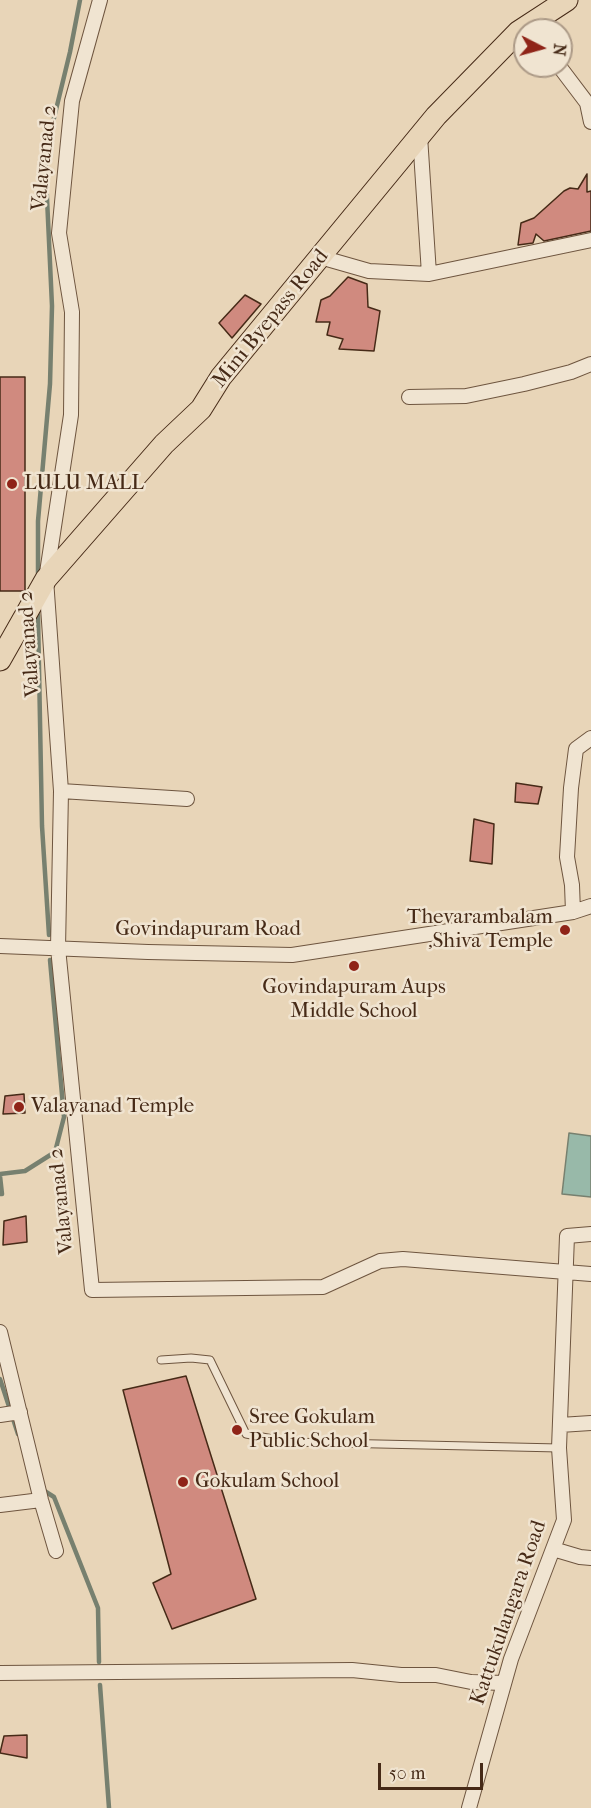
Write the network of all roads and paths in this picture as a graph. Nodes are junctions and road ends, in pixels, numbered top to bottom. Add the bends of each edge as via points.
1 (100, 0) edge
2 (567, 0) edge
3 (543, 18) edge
4 (513, 43) edge
5 (568, 78) edge
6 (591, 122) edge
7 (420, 136) junction
8 (591, 240) edge
9 (320, 257) junction
10 (429, 274) junction
11 (591, 364) edge
12 (409, 397) dead end
13 (46, 579) junction
14 (0, 660) edge
15 (591, 738) edge
16 (61, 791) junction
17 (187, 799) dead end
18 (591, 906) edge
19 (573, 912) junction
20 (0, 946) edge
21 (58, 948) junction
22 (591, 1234) edge
23 (567, 1272) junction
24 (591, 1274) edge
25 (0, 1332) edge
26 (161, 1360) dead end
27 (20, 1412) junction
28 (0, 1415) edge
29 (591, 1423) edge
30 (560, 1425) junction
31 (559, 1448) junction
32 (41, 1500) junction
33 (0, 1505) edge
34 (553, 1549) junction
35 (56, 1551) dead end
36 (591, 1558) edge
37 (0, 1673) edge
38 (504, 1683) junction
39 (469, 1808) edge

1 - 13 street, Valayanad 2 via 72,101 59,232 72,312 71,415
2 - 3 main road, Mini Byepass Road
4 - 7 main road, Mini Byepass Road
5 - 6 street via 587,104
7 - 9 main road, Mini Byepass Road
7 - 10 street
8 - 10 street
9 - 10 street via 369,271
9 - 13 main road, Mini Byepass Road via 221,377 201,409 164,444
11 - 12 street via 466,396
13 - 14 main road, Mini Byepass Road
13 - 16 street, Valayanad 2
15 - 19 street via 576,749 571,788 567,856
16 - 17 street
16 - 21 street, Valayanad 2
18 - 19 street, Govindapuram Road
19 - 21 street, Govindapuram Road via 292,955
20 - 21 street, Govindapuram Road
21 - 23 street, Valayanad 2 via 92,1290 323,1287 380,1261 403,1259
22 - 23 street, Kattukulangara Road via 567,1236
23 - 24 street
23 - 30 street, Kattukulangara Road
25 - 27 street
26 - 31 lane via 210,1360 246,1434 289,1442
27 - 28 street
27 - 32 street
29 - 30 street
30 - 31 street, Kattukulangara Road
31 - 34 street, Kattukulangara Road via 564,1520
32 - 33 street
32 - 35 street
34 - 36 street
34 - 38 street, Kattukulangara Road
37 - 38 street via 352,1670
38 - 39 street, Kattukulangara Road

